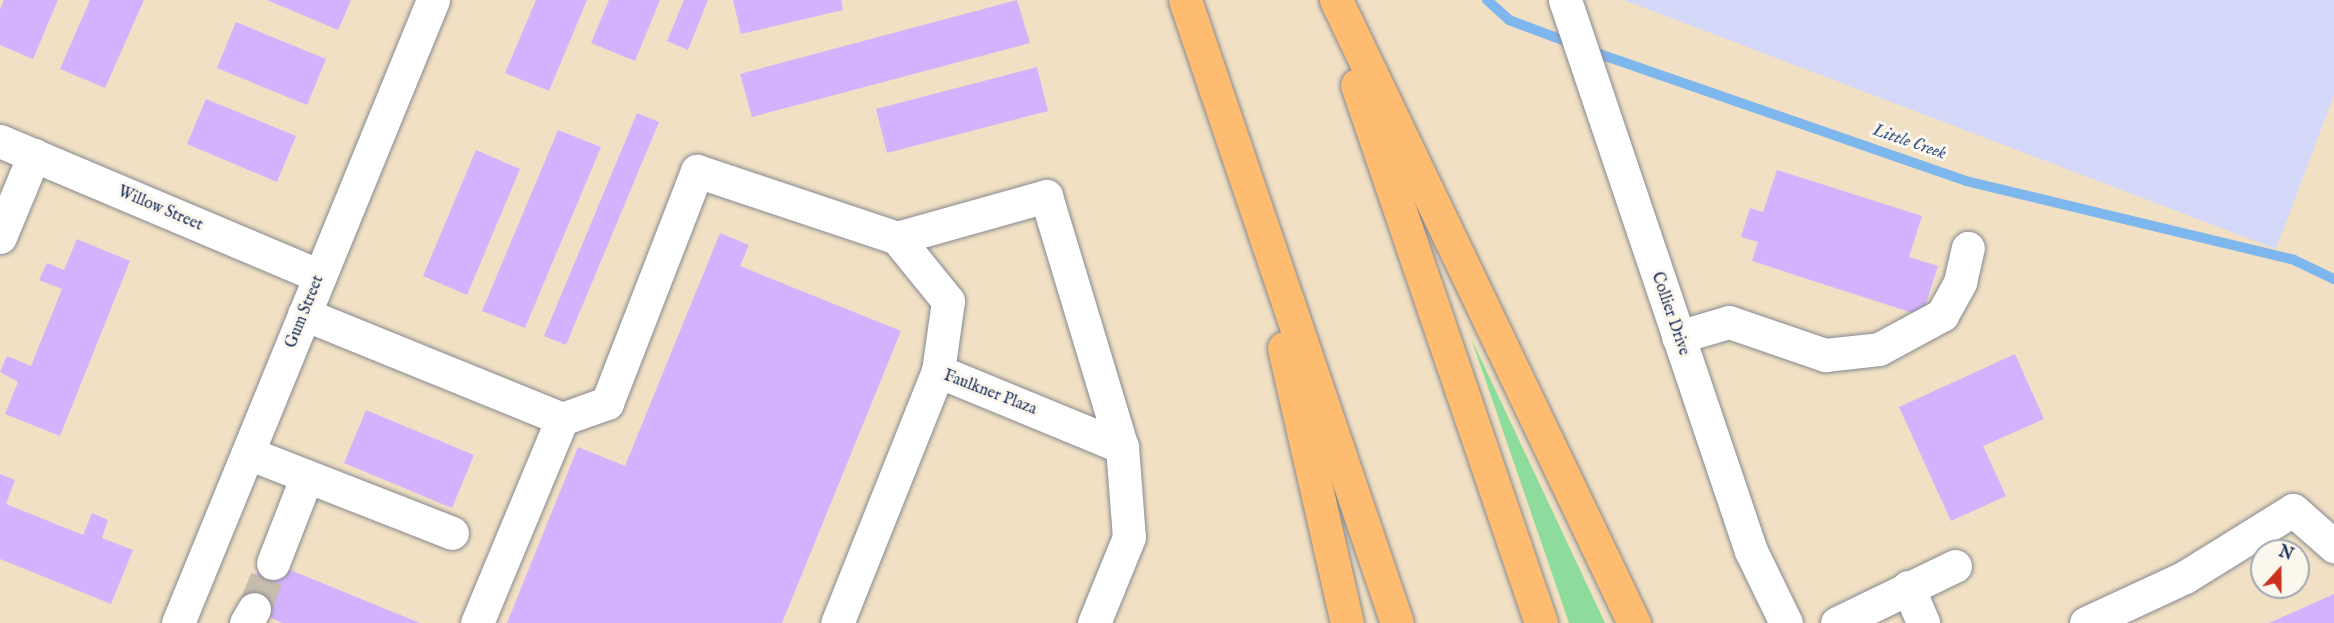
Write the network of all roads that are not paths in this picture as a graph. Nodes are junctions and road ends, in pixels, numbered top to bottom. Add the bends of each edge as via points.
1 (433, 0) edge
2 (1185, 0) edge
3 (1328, 0) edge
4 (1336, 0) edge
5 (1565, 0) edge
6 (0, 141) edge
7 (34, 155) junction
8 (1243, 171) junction
9 (0, 237) edge
10 (897, 238) junction
11 (1968, 249) dead end
12 (320, 276) junction
13 (304, 314) junction
14 (1678, 337) junction
15 (938, 371) junction
16 (562, 419) junction
17 (1122, 447) junction
18 (248, 453) junction
19 (307, 476) junction
20 (452, 533) dead end
21 (2334, 546) edge
22 (273, 563) tunnel mouth
23 (1955, 566) dead end
24 (1908, 587) junction
25 (178, 623) edge
26 (477, 623) edge
27 (837, 623) edge
28 (1094, 623) edge
29 (1347, 623) edge
30 (1397, 623) edge
31 (1541, 623) edge
32 (1634, 623) edge
33 (1786, 623) edge
34 (1837, 623) edge
35 (1923, 623) edge
36 (2086, 623) edge

1 - 12 street, Gum Street
2 - 8 highway
3 - 31 highway
4 - 32 highway
5 - 14 street, Collier Drive
6 - 7 street, Willow Street
7 - 9 street
7 - 12 street, Willow Street
8 - 29 highway
8 - 30 highway
10 - 15 street via 948,301
10 - 16 street via 697,171 607,403
10 - 17 street via 1046,196
11 - 14 street via 1960,282 1942,315 1879,349 1825,356 1729,322
12 - 13 street, Gum Street
13 - 16 street
13 - 18 street, Gum Street
14 - 33 street, Collier Drive via 1751,551
15 - 17 street, Faulkner Plaza
15 - 27 street, Faulkner Plaza
16 - 26 street
17 - 28 street via 1129,537
18 - 19 street
18 - 25 street, Gum Street
19 - 20 street
19 - 22 street
21 - 36 street via 2293,510 2186,577
23 - 24 street
24 - 34 street
24 - 35 street

